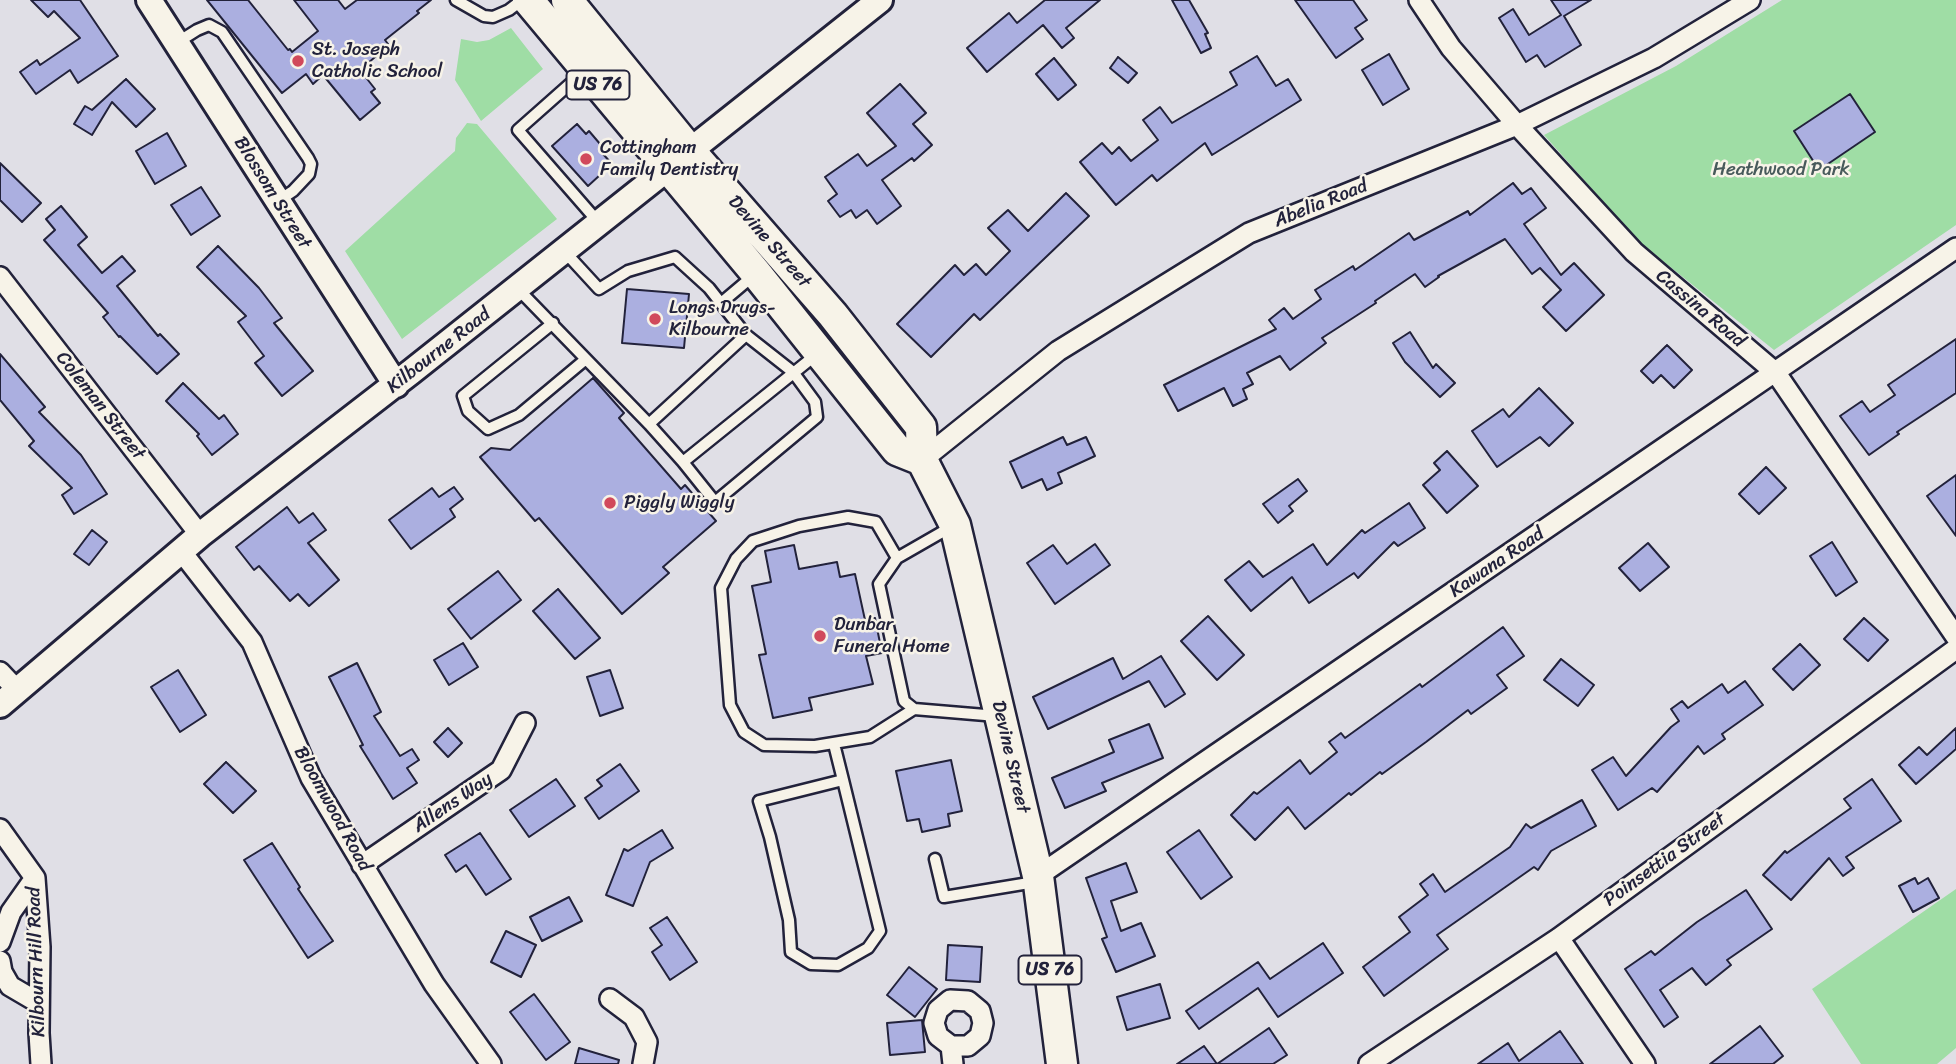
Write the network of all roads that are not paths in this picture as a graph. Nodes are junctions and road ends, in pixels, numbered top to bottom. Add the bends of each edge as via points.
1 (149, 0) edge
2 (456, 0) edge
3 (522, 0) edge
4 (528, 0) edge
5 (567, 0) edge
6 (880, 0) edge
7 (1419, 0) edge
8 (1750, 0) edge
9 (177, 43) junction
10 (601, 65) junction
11 (1517, 125) junction
12 (679, 160) junction
13 (277, 201) junction
14 (599, 224) junction
15 (1956, 248) edge
16 (564, 251) junction
17 (756, 273) junction
18 (0, 277) edge
19 (518, 288) junction
20 (721, 303) junction
21 (553, 323) junction
22 (847, 333) junction
23 (746, 335) junction
24 (820, 352) junction
25 (586, 359) junction
26 (793, 372) junction
27 (1776, 373) junction
28 (396, 384) junction
29 (649, 424) junction
30 (922, 460) junction
31 (683, 462) junction
32 (955, 525) junction
33 (200, 535) junction
34 (181, 551) junction
35 (897, 558) junction
36 (1956, 637) edge
37 (1956, 649) edge
38 (0, 672) edge
39 (8, 698) edge
40 (914, 709) junction
41 (1000, 716) junction
42 (524, 723) dead end
43 (834, 744) junction
44 (843, 780) junction
45 (0, 829) edge
46 (935, 859) dead end
47 (362, 865) junction
48 (35, 878) junction
49 (1039, 879) junction
50 (1559, 938) junction
51 (0, 942) edge
52 (0, 961) edge
53 (610, 999) dead end
54 (39, 1003) junction
55 (41, 1064) edge
56 (491, 1064) edge
57 (643, 1064) edge
58 (1062, 1064) edge
59 (1369, 1064) edge
60 (1645, 1064) edge

1 - 9 street, Blossom Street
2 - 3 lane via 493,17
4 - 10 main road, Devine Street / US 76
5 - 10 main road, Devine Street / US 76
6 - 12 street, Kilbourne Road
7 - 11 street, Cassina Road via 1451,48
8 - 11 street, Abelia Road via 1654,58
9 - 13 street, Blossom Street
9 - 13 lane via 209,25 222,32 308,159 309,174
10 - 12 main road, Devine Street / US 76
10 - 14 lane via 571,83 518,130
11 - 27 street, Cassina Road via 1634,252
11 - 30 street, Abelia Road via 1249,233 1058,351
12 - 14 street, Kilbourne Road
12 - 17 main road, Devine Street / US 76
12 - 22 main road, Devine Street / US 76
13 - 28 street, Blossom Street
14 - 16 street, Kilbourne Road
15 - 27 street, Kawana Road
16 - 19 street, Kilbourne Road
16 - 20 lane via 599,289 628,271 676,257
17 - 20 lane
17 - 24 main road, Devine Street / US 76
18 - 33 street, Coleman Street
19 - 21 lane
19 - 28 street, Kilbourne Road
20 - 23 lane
21 - 25 lane
21 - 25 lane via 463,396 468,411 488,429 519,415
22 - 24 main road
22 - 30 main road, Devine Street / US 76 via 921,427
23 - 26 lane
23 - 29 lane
24 - 26 lane
24 - 30 main road, Devine Street / US 76 via 897,450
25 - 29 lane
26 - 31 lane
26 - 31 lane via 816,402 817,417 715,502
27 - 36 street, Cassina Road
27 - 49 street, Kawana Road
28 - 33 street, Kilbourne Road
29 - 31 lane
30 - 32 main road, Devine Street / US 76
32 - 35 lane
32 - 41 main road, Devine Street / US 76
33 - 34 street, Kilbourne Road
34 - 39 street, Kilbourne Road
34 - 47 street, Bloomwood Road via 252,642 311,778
35 - 40 lane via 879,583 904,701
35 - 43 lane via 876,522 848,517 753,541 736,559 721,588 730,705 744,732 764,746
37 - 50 street, Poinsettia Street
38 - 39 street
40 - 41 lane
40 - 43 lane via 870,737
41 - 49 main road, Devine Street / US 76
42 - 47 street, Allens Way via 501,770
43 - 44 lane
44 - 44 lane via 880,931 868,948 838,965 811,964 791,953 789,920 759,801
45 - 48 street, Kilbourn Hill Road
46 - 49 lane via 944,897
47 - 56 street, Bloomwood Road via 434,984
48 - 51 street via 10,912
48 - 54 street, Kilbourn Hill Road
49 - 58 main road, Devine Street / US 76
50 - 59 street, Poinsettia Street
50 - 60 street
52 - 54 street via 10,986
53 - 57 street via 634,1017 647,1042
54 - 55 street, Kilbourn Hill Road

